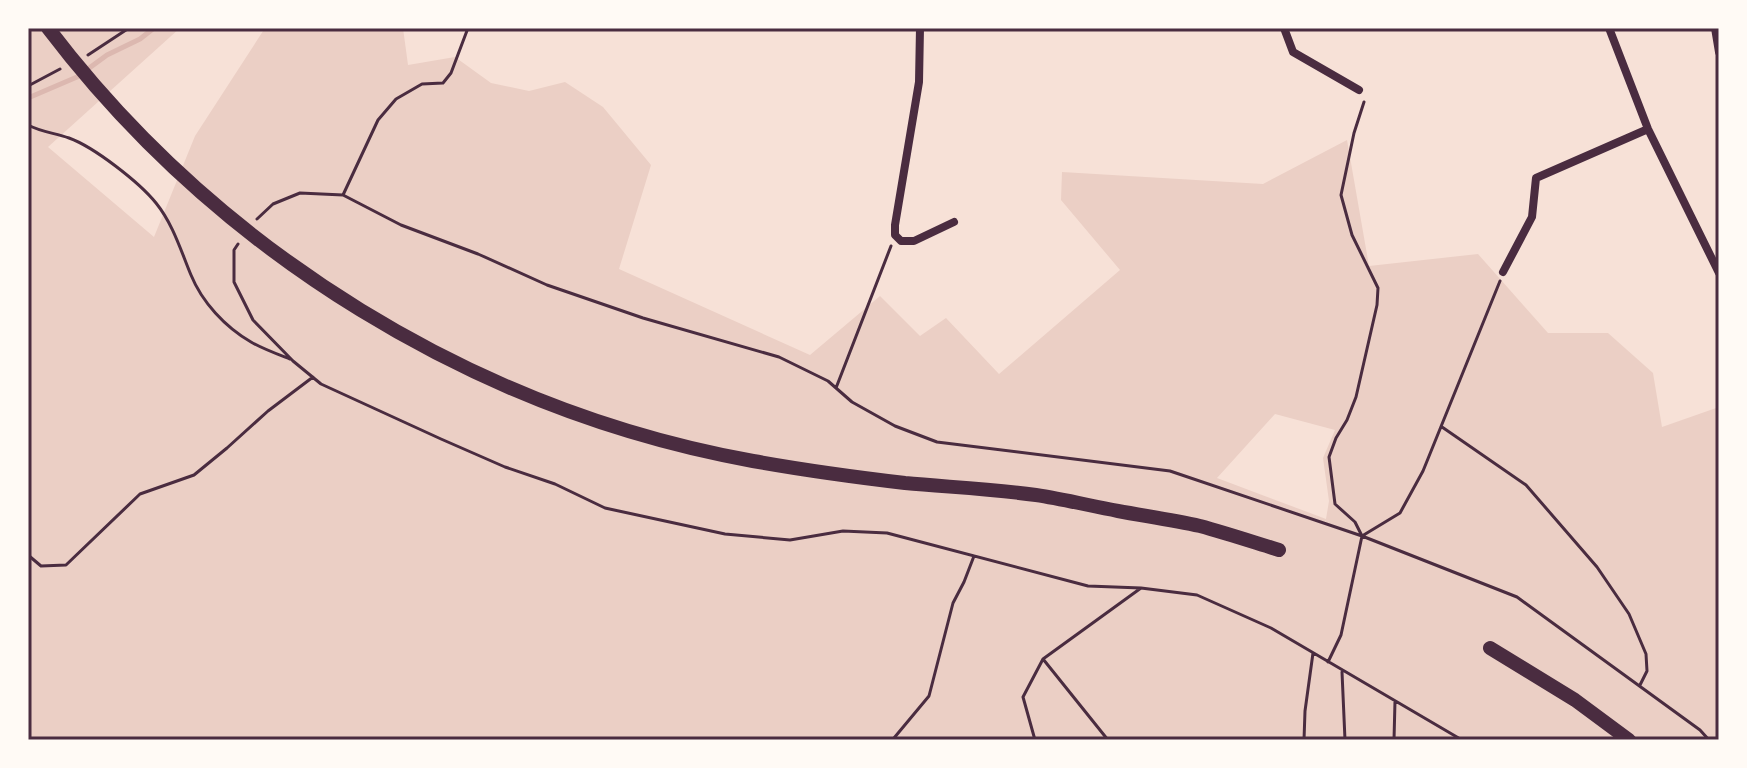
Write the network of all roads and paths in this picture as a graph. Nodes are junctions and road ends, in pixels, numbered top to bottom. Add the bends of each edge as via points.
1 (48, 28) edge
2 (468, 28) edge
3 (920, 28) edge
4 (1284, 28) edge
5 (1609, 28) edge
6 (1715, 28) edge
7 (1719, 52) edge
8 (1359, 90) joint
9 (28, 125) edge
10 (1648, 129) junction
11 (343, 195) junction
12 (954, 222) dead end
13 (252, 223) dead end
14 (895, 235) junction
15 (243, 236) dead end
16 (1503, 272) joint
17 (1719, 273) edge
18 (293, 361) junction
19 (313, 377) junction
20 (836, 388) junction
21 (1442, 427) junction
22 (1362, 536) junction
23 (1279, 550) dead end
24 (28, 555) edge
25 (974, 556) junction
26 (1141, 588) junction
27 (1490, 648) dead end
28 (1313, 653) junction
29 (1043, 659) junction
30 (1328, 662) junction
31 (1342, 670) junction
32 (1639, 686) junction
33 (1395, 701) junction
34 (891, 740) edge
35 (1035, 740) edge
36 (1108, 740) edge
37 (1304, 740) edge
38 (1345, 740) edge
39 (1394, 740) edge
40 (1462, 740) edge
41 (1629, 740) edge
42 (1709, 740) edge

1 - 23 highway via 172,166 233,221 336,295 458,364 559,408 656,439 768,463 1036,495 1200,526
2 - 11 path via 443,83 422,84 396,99 378,120
3 - 14 street via 919,82
4 - 8 street via 1293,52
5 - 10 street
6 - 7 street
8 - 22 path via 1366,98 1341,195 1352,235 1378,288 1377,305 1356,397 1329,457 1335,504
9 - 18 path via 70,138 120,170 157,204 213,312 250,342
10 - 16 street via 1536,178 1532,217
10 - 17 street
11 - 13 path via 300,193 273,204
11 - 20 path via 401,225 547,285 779,357
12 - 14 street via 914,241
14 - 20 path
15 - 18 path via 234,250 234,282 253,320
16 - 21 path
18 - 19 path
19 - 24 path via 194,475 140,494 66,565 41,566
19 - 25 path via 380,412 605,508 725,534 790,540 843,531 887,533
20 - 22 path via 895,426 937,442 1170,471
21 - 22 path via 1400,513
21 - 32 path via 1526,485 1597,567 1629,614 1646,654 1647,671
22 - 30 path via 1341,635
22 - 32 path via 1517,597
25 - 26 path via 1088,586
25 - 34 path via 953,603 929,696
26 - 28 path via 1197,595
26 - 29 path
27 - 41 highway
28 - 30 path
28 - 37 path
29 - 35 path via 1023,697
29 - 36 path
30 - 31 path
31 - 33 path
31 - 38 path
32 - 42 path
33 - 39 path
33 - 40 path

